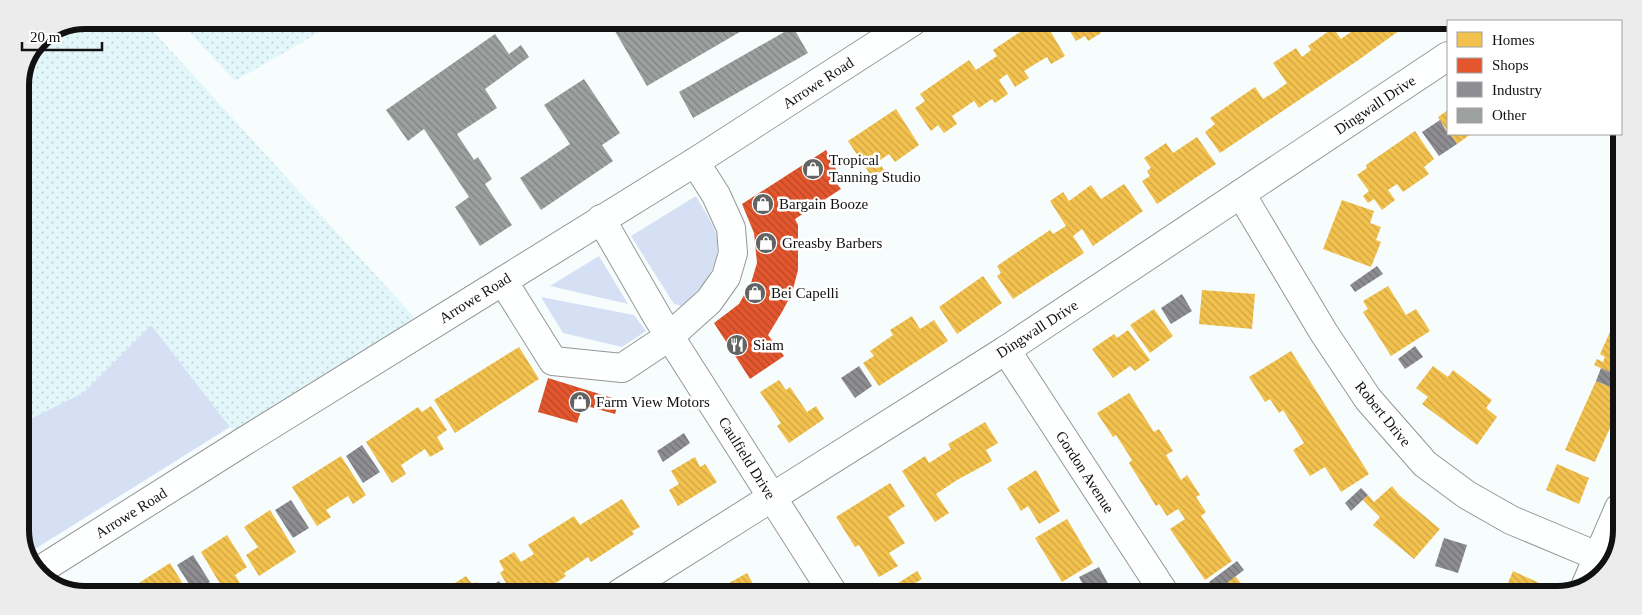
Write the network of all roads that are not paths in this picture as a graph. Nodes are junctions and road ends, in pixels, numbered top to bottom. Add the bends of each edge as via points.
1 (901, 29) edge
2 (1447, 57) edge
3 (694, 162) junction
4 (1241, 194) junction
5 (602, 219) junction
6 (503, 281) junction
7 (670, 336) junction
8 (1006, 350) junction
9 (771, 497) junction
10 (1613, 522) edge
11 (1598, 556) junction
12 (43, 568) edge
13 (1590, 575) edge
14 (631, 586) edge
15 (828, 586) edge
16 (1159, 586) edge

1 - 3 street, Arrowe Road
2 - 4 street, Dingwall Drive
3 - 5 street, Arrowe Road
3 - 7 street via 716,195 731,228 733,253 726,277 709,301
4 - 8 street, Dingwall Drive
4 - 11 street, Robert Drive via 1324,333 1368,399 1425,464 1467,495 1511,520
5 - 6 street, Arrowe Road
5 - 7 street, Caulfield Drive
6 - 7 street via 553,361 622,368
6 - 12 street, Arrowe Road
7 - 9 street, Caulfield Drive
8 - 9 street, Dingwall Drive
8 - 16 street, Gordon Avenue
9 - 14 street, Dingwall Drive
9 - 15 street, Caulfield Drive
10 - 11 street
11 - 13 street

